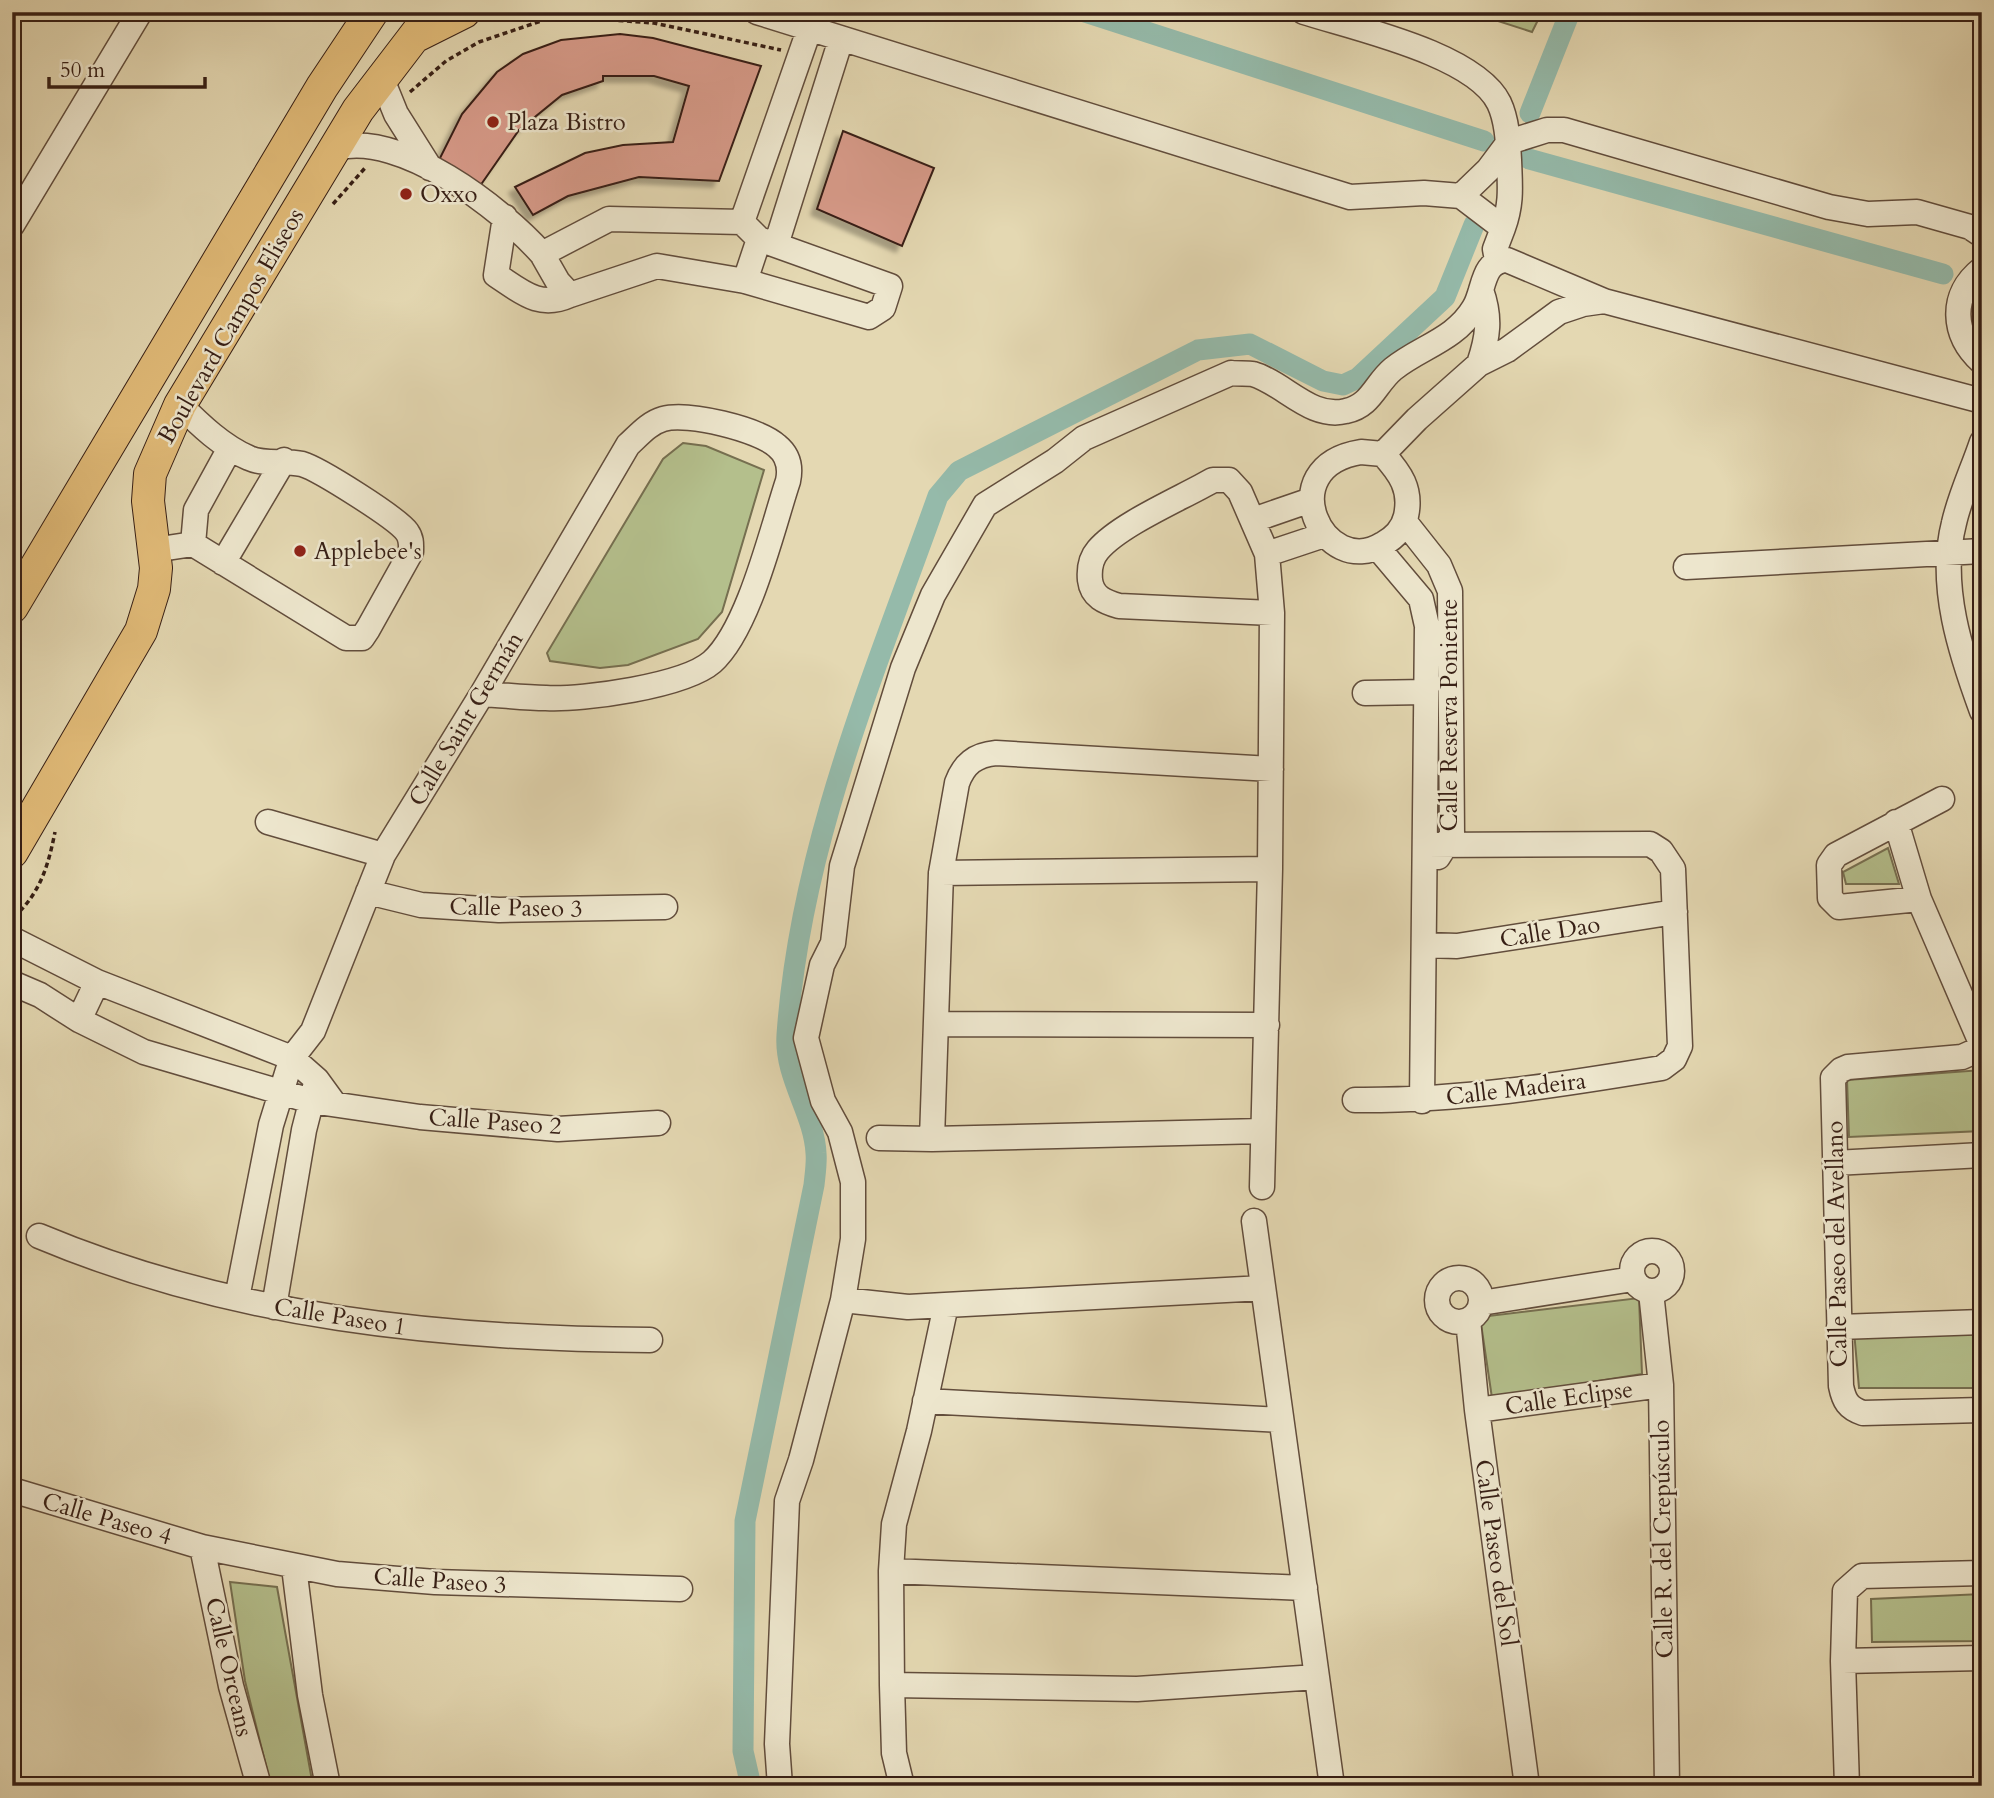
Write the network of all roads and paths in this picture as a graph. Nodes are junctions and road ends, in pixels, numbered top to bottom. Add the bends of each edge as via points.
1 (140, 12) edge
2 (372, 12) edge
3 (433, 12) edge
4 (464, 12) edge
5 (757, 12) edge
6 (1304, 12) edge
7 (809, 30) junction
8 (411, 39) junction
9 (841, 39) junction
10 (800, 54) junction
11 (381, 77) junction
12 (396, 114) junction
13 (1508, 142) junction
14 (337, 148) junction
15 (430, 168) junction
16 (1461, 196) junction
17 (505, 217) junction
18 (12, 225) edge
19 (1503, 228) junction
20 (759, 235) junction
21 (1982, 235) edge
22 (542, 254) junction
23 (1497, 260) junction
24 (1982, 269) edge
25 (745, 282) junction
26 (1481, 290) junction
27 (570, 295) junction
28 (1604, 301) junction
29 (1982, 362) edge
30 (1479, 365) junction
31 (1982, 401) edge
32 (180, 405) junction
33 (1982, 442) edge
34 (230, 448) junction
35 (1382, 454) junction
36 (284, 460) junction
37 (1311, 500) junction
38 (1254, 520) junction
39 (1405, 522) junction
40 (1324, 535) junction
41 (192, 544) junction
42 (1378, 548) junction
43 (154, 550) junction
44 (1982, 551) edge
45 (1267, 554) junction
46 (1949, 554) junction
47 (223, 563) junction
48 (1686, 567) dead end
49 (12, 607) edge
50 (1272, 613) junction
51 (1426, 692) junction
52 (1365, 693) dead end
53 (482, 694) junction
54 (1982, 712) edge
55 (1272, 769) junction
56 (1942, 799) dead end
57 (268, 822) dead end
58 (1896, 822) junction
59 (1436, 846) junction
60 (12, 852) edge
61 (383, 855) junction
62 (1270, 869) junction
63 (941, 873) junction
64 (368, 891) junction
65 (1919, 900) junction
66 (665, 907) dead end
67 (1675, 912) junction
68 (12, 939) edge
69 (1424, 945) junction
70 (55, 962) junction
71 (97, 982) junction
72 (12, 983) edge
73 (40, 995) junction
74 (79, 1020) junction
75 (936, 1024) junction
76 (1267, 1025) junction
77 (313, 1031) junction
78 (1977, 1053) edge
79 (292, 1058) junction
80 (281, 1093) junction
81 (320, 1094) junction
82 (1355, 1100) dead end
83 (1422, 1101) junction
84 (658, 1122) dead end
85 (1262, 1131) junction
86 (879, 1138) dead end
87 (932, 1139) junction
88 (1982, 1155) edge
89 (1835, 1163) junction
90 (1262, 1187) dead end
91 (1254, 1221) dead end
92 (39, 1236) dead end
93 (1642, 1285) joint
94 (1263, 1288) junction
95 (237, 1298) junction
96 (844, 1300) junction
97 (946, 1305) junction
98 (274, 1307) junction
99 (1982, 1322) edge
100 (1839, 1327) junction
101 (650, 1340) dead end
102 (1661, 1385) junction
103 (925, 1401) junction
104 (1477, 1410) junction
105 (1982, 1410) edge
106 (1281, 1420) junction
107 (12, 1490) edge
108 (202, 1547) junction
109 (294, 1567) junction
110 (891, 1571) junction
111 (1982, 1573) edge
112 (1305, 1588) junction
113 (680, 1589) dead end
114 (1982, 1658) edge
115 (1843, 1661) junction
116 (1317, 1677) junction
117 (892, 1685) junction
118 (259, 1786) edge
119 (328, 1786) edge
120 (780, 1786) edge
121 (902, 1786) edge
122 (1332, 1786) edge
123 (1527, 1786) edge
124 (1667, 1786) edge
125 (1847, 1786) edge

1 - 18 street
2 - 49 main road, Boulevard Campos Eliseos via 322,87
3 - 8 main road, Boulevard Campos Eliseos
4 - 8 main road
5 - 7 street
6 - 13 street via 1430,52 1472,73 1498,100
7 - 9 street
7 - 10 street
8 - 11 main road, Boulevard Campos Eliseos
9 - 16 street via 1350,197
9 - 20 street
10 - 12 path via 654,23 556,16 480,42 446,61 413,88
10 - 20 street
11 - 12 street
11 - 14 main road, Boulevard Campos Eliseos
12 - 15 street
13 - 16 street via 1482,178
13 - 19 street via 1512,204
13 - 21 street via 1547,130 1564,130 1829,207 1868,214 1917,212 1970,227
14 - 15 street via 366,144
14 - 32 main road, Boulevard Campos Eliseos
15 - 17 street
16 - 19 street
17 - 22 street
17 - 27 street via 496,275 545,303
19 - 23 street via 1495,249
20 - 22 street via 609,219
20 - 25 street
20 - 25 street via 890,286 883,308 869,317
22 - 27 street
23 - 26 street via 1488,267
23 - 28 street via 1507,260
24 - 29 street via 1967,283 1957,317 1969,351
25 - 27 street via 657,266
26 - 30 street via 1489,325
26 - 96 street via 1462,324 1392,370 1359,407 1345,412 1321,411 1252,374 1231,373 1084,438 985,505 933,595 903,668 842,866 833,943 822,965 806,1038 853,1182 853,1239
28 - 30 street via 1559,312
28 - 31 street
30 - 35 street
32 - 34 street
32 - 43 main road, Boulevard Campos Eliseos via 150,474
33 - 46 street via 1954,524
34 - 36 street via 251,460
34 - 41 street via 196,510
35 - 37 street via 1343,455 1326,466 1315,481
35 - 39 street via 1406,484
36 - 47 street
36 - 47 street via 306,465 407,531 411,552 368,629 362,638 346,638
37 - 38 street
37 - 40 street via 1314,519
38 - 45 street
38 - 50 street via 1229,480 1213,480 1111,537 1096,552 1089,570 1091,587 1102,601 1119,606
39 - 42 street via 1394,538
39 - 59 street, Calle Reserva Poniente via 1439,565 1450,591 1452,835
40 - 42 street via 1349,549
40 - 45 street
41 - 43 street
41 - 47 street
42 - 51 street, Calle Reserva Poniente via 1422,599 1427,626
43 - 60 main road, Boulevard Campos Eliseos via 154,589 141,631
44 - 46 street
45 - 50 street
46 - 48 street
46 - 54 street via 1954,618
50 - 55 street
51 - 52 street
51 - 59 street, Calle Reserva Poniente
53 - 53 street, Calle Saint Germán via 548,699 588,696 670,682 711,663 742,617 788,481 788,460 771,442 707,419 675,416 650,424 628,445
53 - 61 street, Calle Saint Germán
55 - 62 street
55 - 63 street via 982,754 962,771 957,783
56 - 58 street
57 - 61 street
58 - 65 street
58 - 65 street via 1830,860 1830,898 1839,907
59 - 67 street via 1650,844 1673,869
59 - 69 street, Calle Reserva Poniente via 1425,871
61 - 64 street, Calle Saint Germán
62 - 63 street
62 - 76 street
63 - 75 street
64 - 66 street, Calle Paseo 3 via 421,905 499,910
64 - 77 street, Calle Saint Germán
65 - 78 street
67 - 69 street, Calle Dao via 1457,946
67 - 83 street, Calle Madeira via 1680,1046 1674,1059 1662,1068 1535,1089
68 - 70 street
69 - 83 street, Calle Reserva Poniente
70 - 71 street
70 - 73 street
71 - 74 street
71 - 79 street
72 - 73 street, Calle Paseo 2
73 - 74 street, Calle Paseo 2
74 - 80 street, Calle Paseo 2 via 144,1052
75 - 76 street
75 - 87 street
76 - 85 street
77 - 79 street, Calle Saint Germán
77 - 81 street, Calle Saint Germán
78 - 89 street, Calle Paseo del Avellano via 1848,1067 1836,1073
79 - 80 street, Calle Saint Germán
79 - 81 street
80 - 81 street, Calle Paseo 2
80 - 95 street, Calle Saint Germán
81 - 84 street, Calle Paseo 2 via 420,1117 546,1128
81 - 98 street, Calle Saint Germán
82 - 83 street, Calle Madeira
85 - 87 street
85 - 90 street
86 - 87 street
88 - 89 street
89 - 100 street, Calle Paseo del Avellano
91 - 94 street
92 - 95 street, Calle Paseo 1 via 134,1271
93 - 102 street, Calle R. del Crepúsculo
93 - 104 street, Calle Paseo del Sol via 1475,1312
94 - 97 street
94 - 106 street
95 - 98 street, Calle Paseo 1
96 - 97 street via 908,1307
96 - 120 street via 787,1501 777,1744
97 - 103 street
98 - 101 street, Calle Paseo 1 via 450,1333 541,1340
99 - 100 street
100 - 105 street, Calle Paseo del Avellano via 1841,1386 1852,1409 1863,1413
102 - 104 street, Calle Eclipse
102 - 124 street, Calle R. del Crepúsculo
103 - 106 street
103 - 110 street via 894,1524
104 - 123 street, Calle Paseo del Sol
106 - 112 street
107 - 108 street, Calle Paseo 4
108 - 109 street, Calle Paseo 3
108 - 118 street, Calle Orceans via 231,1686
109 - 113 street, Calle Paseo 3 via 435,1582
109 - 119 street via 310,1695
110 - 112 street
110 - 117 street
111 - 115 street via 1862,1576 1855,1580 1845,1591
112 - 116 street
114 - 115 street
115 - 125 street
116 - 117 street via 1137,1689
116 - 122 street
117 - 121 street via 894,1753

